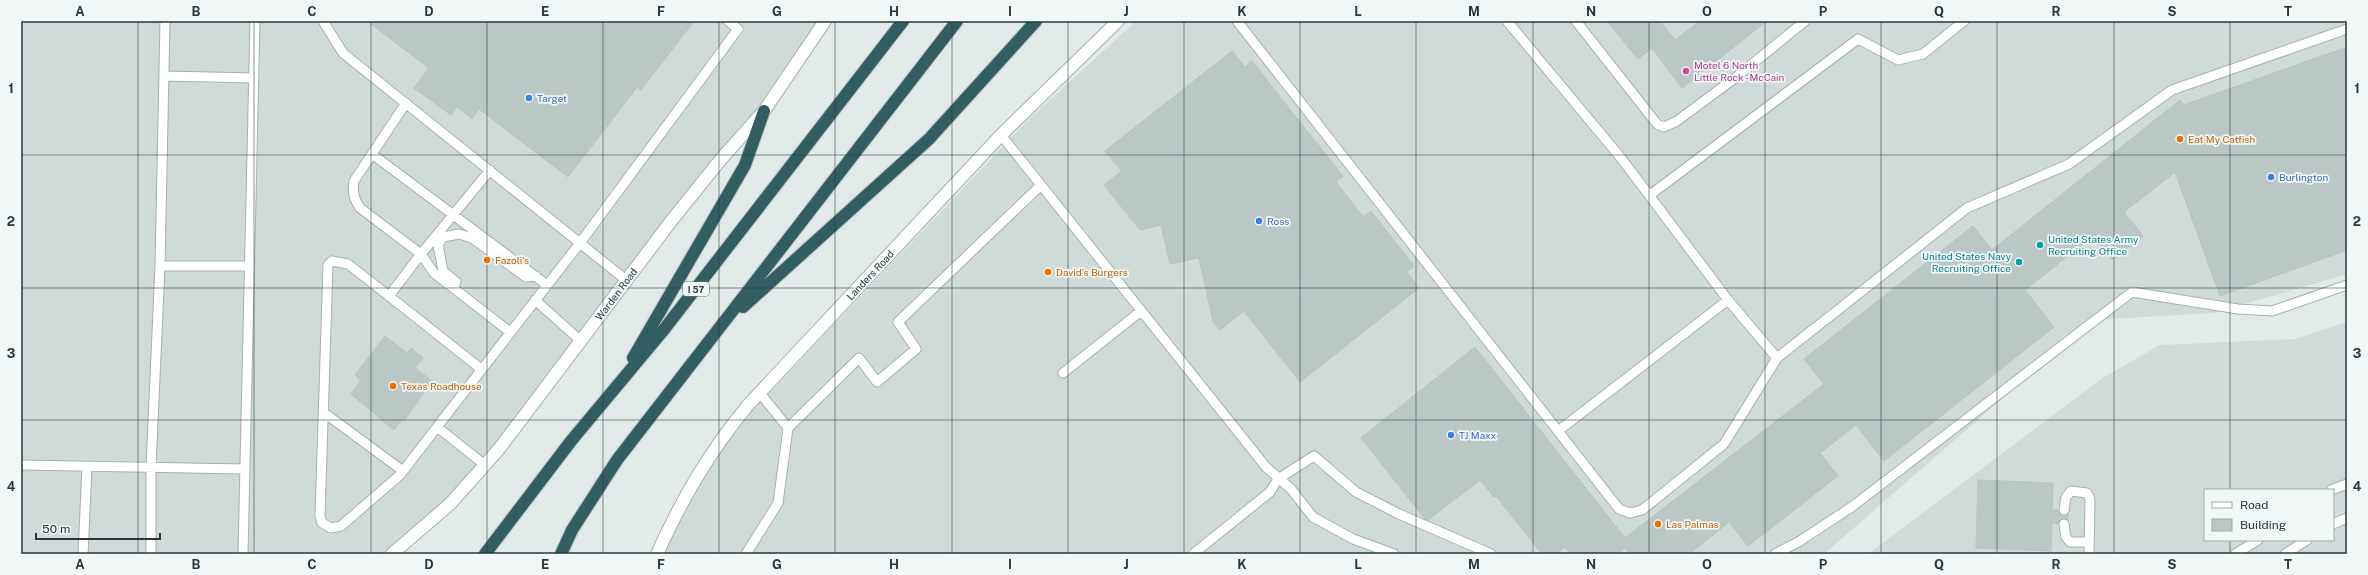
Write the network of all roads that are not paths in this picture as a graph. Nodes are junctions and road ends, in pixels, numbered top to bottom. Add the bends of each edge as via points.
1 (166, 21) edge
2 (255, 21) edge
3 (323, 21) edge
4 (728, 21) edge
5 (744, 21) edge
6 (825, 21) edge
7 (903, 21) edge
8 (957, 21) edge
9 (1036, 21) edge
10 (1118, 21) edge
11 (1237, 21) edge
12 (1507, 21) edge
13 (1576, 21) edge
14 (1804, 21) edge
15 (1964, 21) edge
16 (738, 29) junction
17 (2347, 29) edge
18 (164, 76) junction
19 (254, 78) junction
20 (406, 103) junction
21 (764, 111) junction
22 (1001, 135) junction
23 (372, 154) junction
24 (490, 170) junction
25 (1041, 185) junction
26 (1650, 195) junction
27 (454, 214) junction
28 (580, 243) junction
29 (421, 254) junction
30 (160, 266) junction
31 (249, 266) junction
32 (536, 276) junction
33 (626, 280) junction
34 (547, 284) junction
35 (2347, 285) edge
36 (388, 296) junction
37 (535, 300) junction
38 (1728, 300) junction
39 (1141, 311) junction
40 (486, 313) junction
41 (722, 326) junction
42 (510, 332) junction
43 (581, 341) junction
44 (1777, 358) junction
45 (481, 369) junction
46 (1063, 373) dead end
47 (616, 387) junction
48 (760, 393) junction
49 (323, 412) junction
50 (437, 427) junction
51 (788, 428) junction
52 (1558, 431) junction
53 (21, 465) edge
54 (485, 465) junction
55 (86, 467) junction
56 (151, 467) junction
57 (244, 469) junction
58 (403, 471) junction
59 (1278, 479) junction
60 (2347, 484) edge
61 (2334, 489) edge
62 (2064, 510) dead end
63 (2347, 518) edge
64 (2064, 524) dead end
65 (2334, 524) edge
66 (2256, 541) edge
67 (2305, 541) edge
68 (2089, 542) junction
69 (83, 554) edge
70 (151, 554) edge
71 (243, 554) edge
72 (392, 554) edge
73 (485, 554) edge
74 (561, 554) edge
75 (657, 554) edge
76 (746, 554) edge
77 (1193, 554) edge
78 (1394, 554) edge
79 (1491, 554) edge
80 (1775, 554) edge
81 (2089, 554) edge
82 (2235, 554) edge
83 (2285, 554) edge

1 - 18 lane
2 - 19 lane
3 - 20 lane via 344,52
4 - 16 lane
5 - 16 lane
6 - 21 street, Warden Road
7 - 47 highway, I 57 via 662,332
8 - 41 highway
9 - 41 highway via 929,139
10 - 22 street, Landers Road
11 - 52 lane
12 - 26 lane
13 - 14 lane via 1657,124 1664,127 1677,121 1729,82
15 - 26 lane via 1923,54 1898,60 1858,39
16 - 28 lane
17 - 44 lane via 2172,90 2069,164 1967,208
18 - 19 lane
18 - 30 lane
19 - 31 lane
20 - 23 lane
20 - 24 lane
21 - 33 street, Warden Road via 722,158
21 - 47 highway via 745,165
22 - 25 lane
22 - 48 street, Landers Road
23 - 27 lane
23 - 29 lane via 354,181 356,202 360,208
24 - 27 lane
24 - 28 lane
25 - 39 lane
25 - 51 lane via 898,322 916,349 877,382 859,358
26 - 38 lane
27 - 29 lane
27 - 32 lane
28 - 33 lane
28 - 34 lane
29 - 36 lane
29 - 40 lane via 434,273
30 - 31 lane
30 - 56 lane
31 - 57 lane
32 - 34 lane
32 - 40 lane via 526,277 472,238 459,234 443,237 438,244 443,271 480,301
33 - 43 street, Warden Road
34 - 37 lane
35 - 80 lane via 2272,311 2238,309 2132,292 1853,506 1800,541
36 - 45 lane
36 - 49 lane via 348,264 332,261 328,265
37 - 42 lane
37 - 43 lane
38 - 44 lane
38 - 52 lane
39 - 46 lane
39 - 59 lane
40 - 42 lane
41 - 74 highway via 617,460 572,530
42 - 45 lane
43 - 54 street, Warden Road
44 - 52 lane via 1724,444 1642,510 1630,514 1619,509
45 - 50 lane
47 - 73 highway, I 57
48 - 51 lane
48 - 75 street, Landers Road via 709,455 693,481
49 - 58 lane
49 - 58 lane via 320,516 326,527 341,526
50 - 54 lane
50 - 58 lane
51 - 76 lane via 778,503
53 - 55 lane
54 - 72 street, Warden Road via 450,504
55 - 56 lane
55 - 69 lane
56 - 57 lane
56 - 70 lane
57 - 71 lane
59 - 77 lane via 1270,492
59 - 78 lane via 1291,489 1313,517 1352,539
59 - 79 lane via 1314,456 1356,492 1399,514
60 - 61 lane
62 - 68 lane via 2066,498 2071,491 2087,492 2090,499
63 - 65 lane
64 - 68 lane via 2066,537 2070,542
66 - 82 lane
67 - 83 lane
68 - 81 lane

